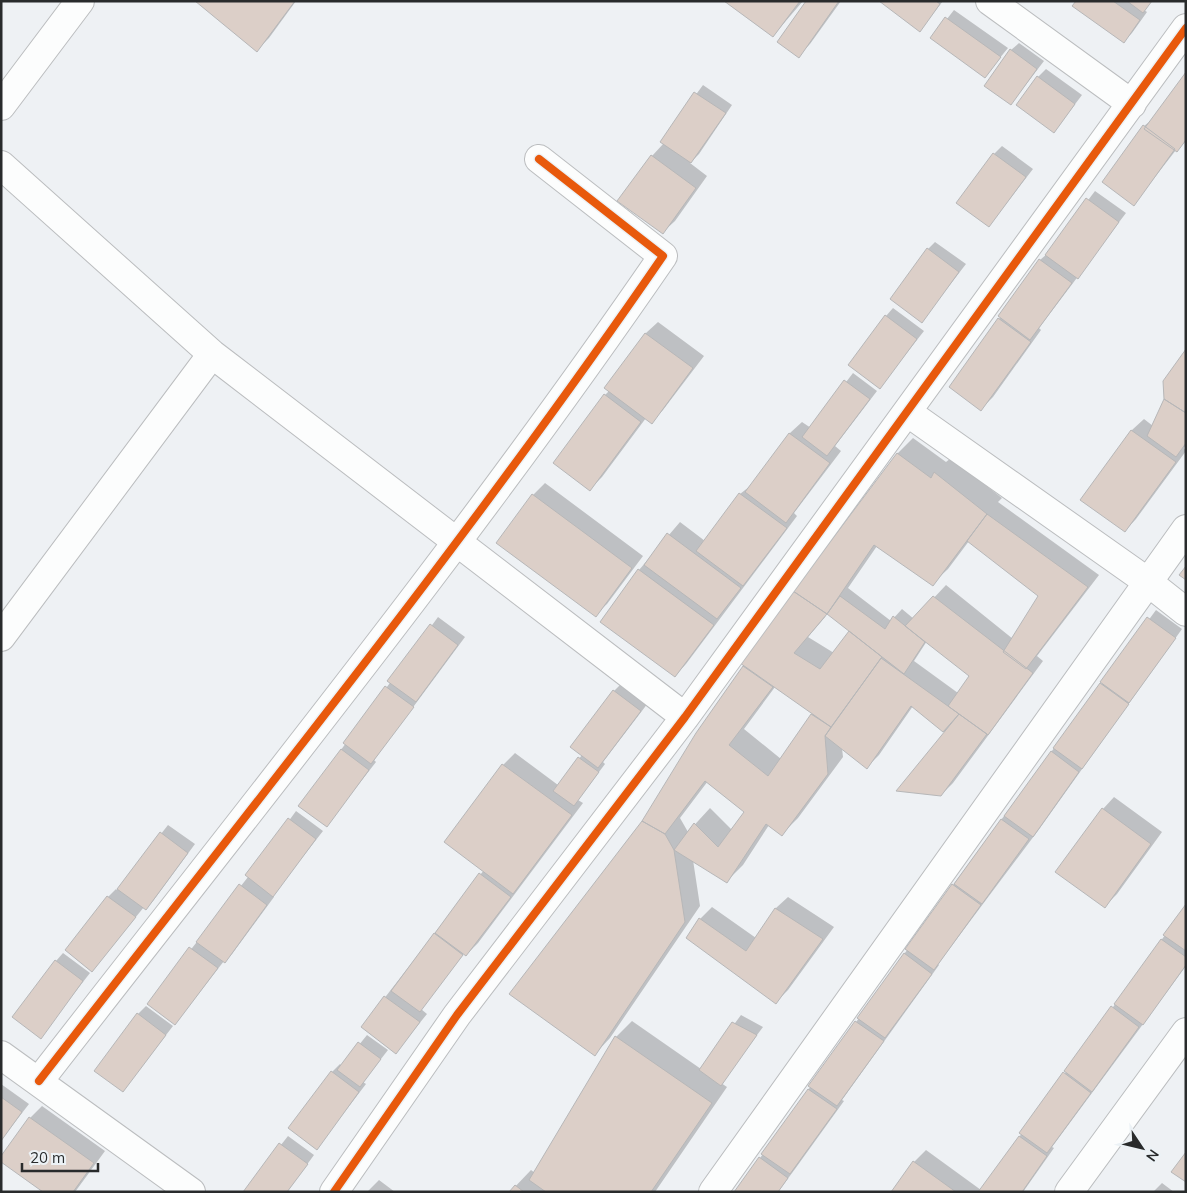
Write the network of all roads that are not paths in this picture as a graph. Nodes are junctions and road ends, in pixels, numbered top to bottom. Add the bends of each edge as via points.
1 (80, 1) edge
2 (990, 1) edge
3 (1186, 28) edge
4 (1132, 104) junction
5 (1, 106) edge
6 (540, 159) dead end
7 (1, 165) edge
8 (212, 354) junction
9 (907, 412) junction
10 (1186, 529) edge
11 (456, 543) junction
12 (1148, 582) junction
13 (1186, 612) edge
14 (1, 637) edge
15 (685, 717) junction
16 (1186, 1032) edge
17 (1, 1056) edge
18 (39, 1082) junction
19 (191, 1192) edge
20 (334, 1192) edge
21 (713, 1192) edge
22 (1069, 1192) edge

1 - 5 street
2 - 4 street
3 - 4 street
4 - 9 street
6 - 11 street via 663,256
7 - 8 street
8 - 11 street
8 - 14 street
9 - 12 street
9 - 15 street
10 - 12 street
11 - 15 street
11 - 18 street
12 - 13 street
12 - 21 street
15 - 20 street via 457,1015
16 - 22 street
17 - 18 street
18 - 19 street

